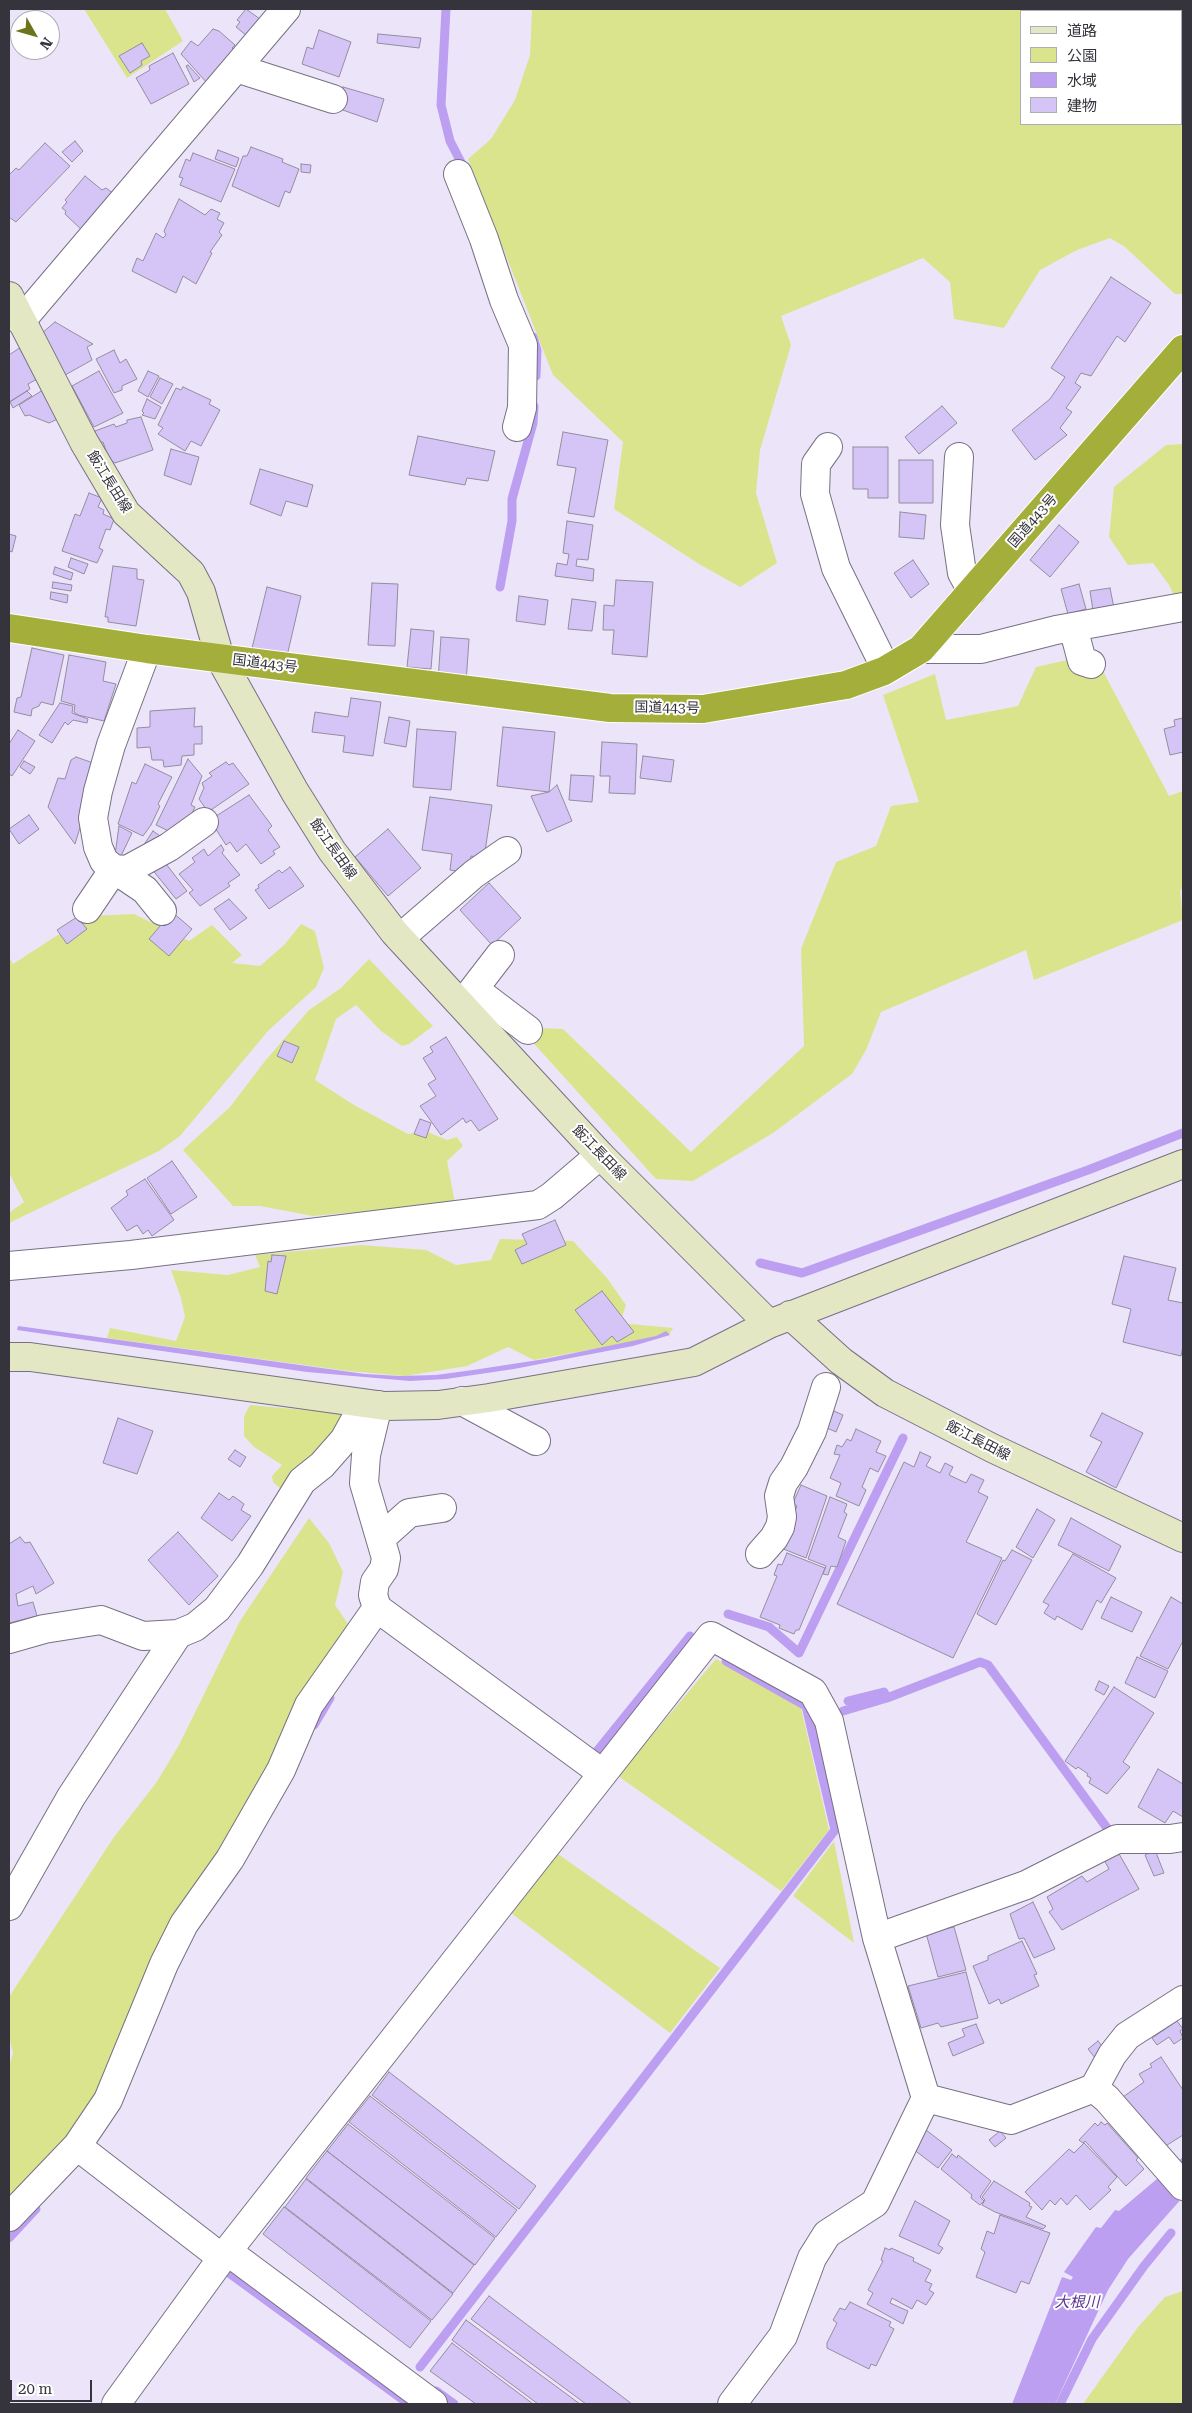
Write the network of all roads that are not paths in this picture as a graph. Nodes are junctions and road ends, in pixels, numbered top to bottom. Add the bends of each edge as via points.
1 (286, 9) edge
2 (236, 68) junction
3 (334, 99) dead end
4 (458, 174) dead end
5 (9, 296) edge
6 (21, 321) junction
7 (1183, 349) edge
8 (517, 427) dead end
9 (828, 447) dead end
10 (959, 457) dead end
11 (972, 591) junction
12 (1183, 607) edge
13 (1073, 627) junction
14 (9, 628) edge
15 (147, 648) junction
16 (921, 649) junction
17 (220, 658) junction
18 (1091, 664) dead end
19 (886, 669) junction
20 (204, 822) dead end
21 (507, 851) dead end
22 (114, 869) junction
23 (87, 909) dead end
24 (162, 911) dead end
25 (400, 938) junction
26 (500, 955) dead end
27 (468, 997) junction
28 (528, 1030) dead end
29 (600, 1155) junction
30 (1183, 1164) edge
31 (9, 1266) edge
32 (780, 1320) junction
33 (9, 1357) edge
34 (826, 1387) dead end
35 (462, 1402) junction
36 (371, 1404) junction
37 (536, 1441) dead end
38 (442, 1508) dead end
39 (381, 1538) junction
40 (1183, 1538) edge
41 (760, 1554) dead end
42 (377, 1608) junction
43 (178, 1634) junction
44 (9, 1639) edge
45 (602, 1772) junction
46 (1183, 1837) edge
47 (9, 1906) edge
48 (877, 1938) junction
49 (1182, 2001) edge
50 (1094, 2088) junction
51 (926, 2098) junction
52 (77, 2146) junction
53 (1183, 2186) edge
54 (9, 2217) edge
55 (224, 2255) junction
56 (116, 2404) edge
57 (433, 2404) edge
58 (732, 2404) edge

1 - 2 street
2 - 3 street
2 - 6 street
4 - 8 street via 523,345 522,408
5 - 6 main road, 飯江長田線
6 - 17 main road, 飯江長田線 via 84,442 126,513 191,573 201,592
7 - 11 highway, 国道443号
9 - 19 street via 816,464 815,494 836,568
10 - 11 street via 955,525 962,573
11 - 16 highway, 国道443号
12 - 13 street
13 - 16 street via 981,649
13 - 18 street via 1082,661
14 - 15 highway, 国道443号
15 - 17 highway, 国道443号
15 - 22 street via 111,745 93,818 104,862
16 - 19 highway, 国道443号
17 - 19 highway, 国道443号 via 610,708 703,709 768,700 846,685
17 - 25 main road, 飯江長田線 via 294,792 332,852
20 - 22 street via 169,847 127,870
21 - 25 street via 474,874
22 - 23 street
22 - 24 street via 145,890
25 - 27 main road, 飯江長田線
26 - 27 street
27 - 28 street
27 - 29 main road, 飯江長田線
29 - 31 street via 538,1205 130,1255
29 - 32 main road, 飯江長田線
30 - 32 main road
32 - 35 main road via 694,1362
32 - 40 main road, 飯江長田線 via 885,1393 992,1448
33 - 36 main road via 30,1357
34 - 41 street via 812,1431 782,1483 780,1527
35 - 36 main road
35 - 37 street
36 - 39 street via 364,1483
36 - 43 street via 322,1465 302,1480 250,1565 217,1609 195,1627
38 - 39 street via 409,1513
39 - 42 street via 386,1558 384,1569 375,1582 373,1594
42 - 45 street
42 - 52 street via 309,1705 281,1770 230,1859 184,1924 164,1964 108,2100
43 - 44 street via 143,1636 101,1620 44,1629
43 - 47 street via 71,1797
45 - 48 street via 714,1627 813,1692 828,1721
45 - 55 street
46 - 48 street via 1117,1839 1026,1885
48 - 51 street
49 - 50 street via 1127,2036
50 - 51 street via 1011,2120
50 - 53 street via 1107,2098
51 - 58 street via 875,2203 827,2234 812,2258 783,2336
52 - 54 street
52 - 55 street
55 - 56 street
55 - 57 street

